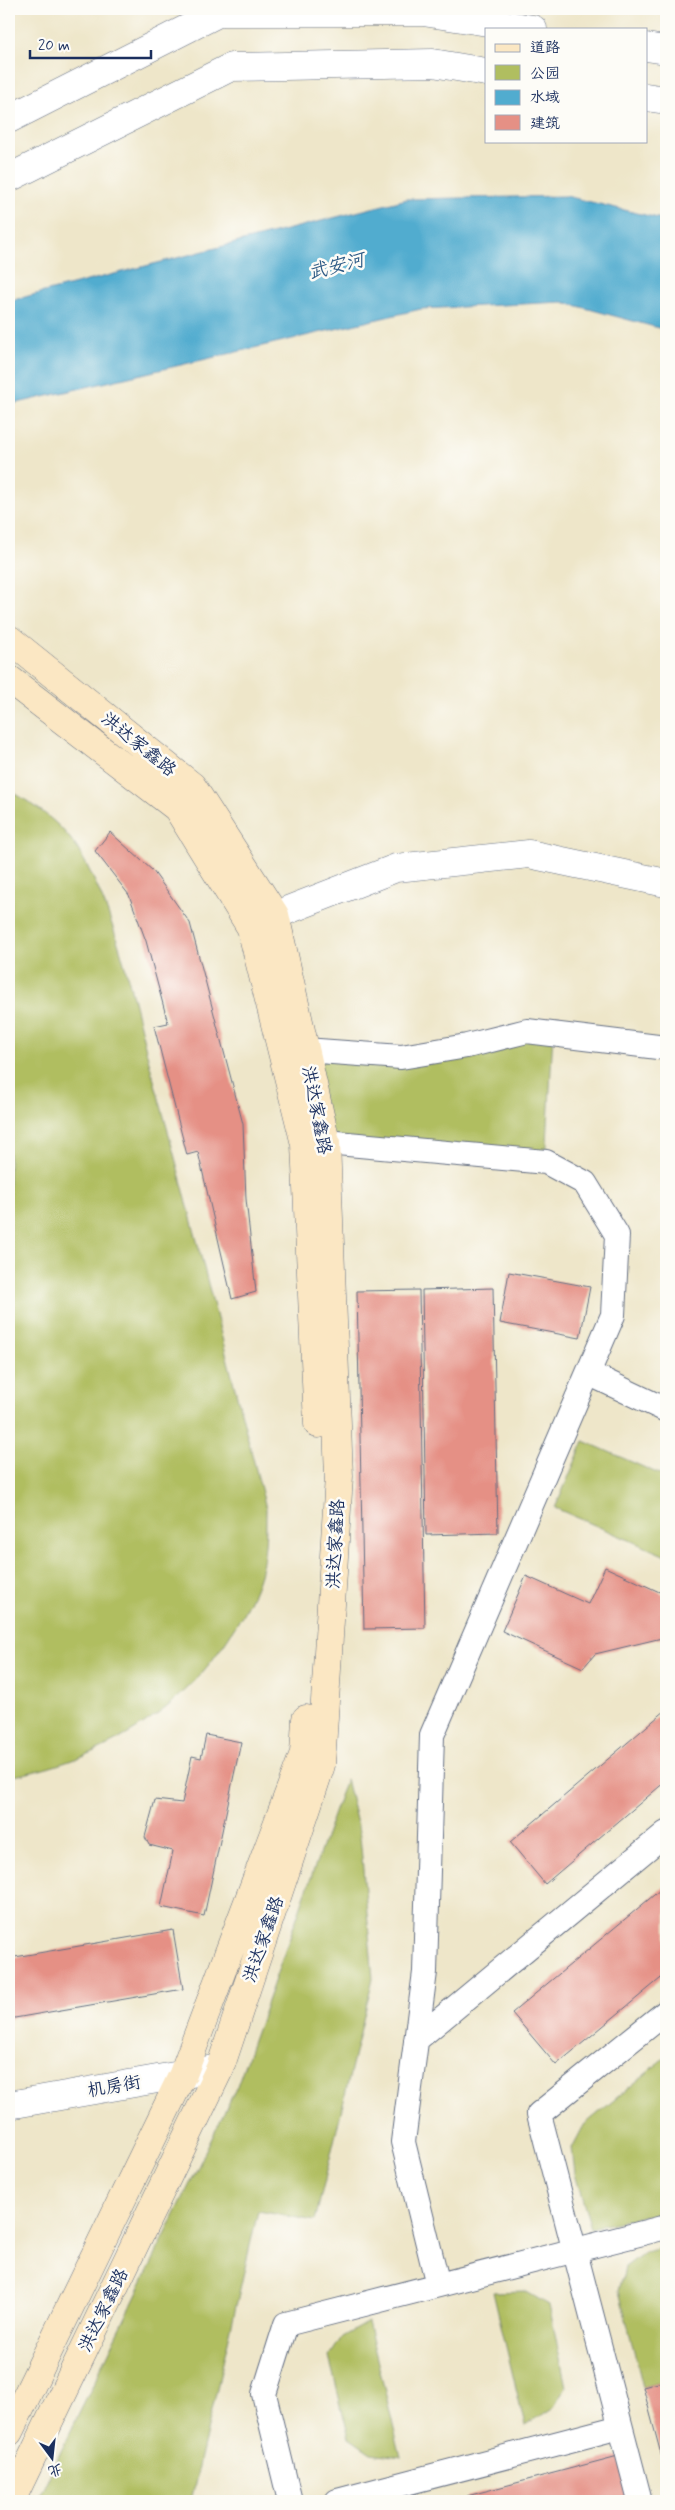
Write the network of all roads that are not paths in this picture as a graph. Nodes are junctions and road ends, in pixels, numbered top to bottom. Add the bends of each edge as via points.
1 (527, 28) edge
2 (648, 46) edge
3 (666, 50) edge
4 (485, 72) edge
5 (648, 97) edge
6 (666, 100) edge
7 (9, 119) edge
8 (9, 178) edge
9 (9, 639) edge
10 (9, 679) edge
11 (666, 883) edge
12 (275, 915) junction
13 (666, 1048) edge
14 (305, 1050) junction
15 (326, 1142) junction
16 (588, 1373) junction
17 (666, 1410) edge
18 (666, 1833) edge
19 (666, 2012) edge
20 (416, 2040) junction
21 (220, 2068) junction
22 (183, 2074) junction
23 (9, 2105) edge
24 (666, 2227) edge
25 (575, 2250) junction
26 (438, 2285) junction
27 (620, 2427) junction
28 (9, 2432) edge
29 (11, 2501) edge
30 (290, 2501) edge
31 (337, 2501) edge
32 (640, 2501) edge

1 - 7 street via 423,12 220,12
2 - 3 street
4 - 8 street via 433,63 231,67
5 - 6 street
9 - 12 main road, 洪达家鑫路 via 192,786
10 - 22 main road, 洪达家鑫路 via 177,808 250,928 305,1144 320,1476 304,1753
11 - 12 street via 529,854 396,868
12 - 14 main road, 洪达家鑫路
13 - 14 lane via 527,1031 467,1046 401,1057
14 - 15 main road, 洪达家鑫路
15 - 16 lane via 546,1162 585,1183 617,1235 613,1315
15 - 21 main road, 洪达家鑫路 via 339,1476 321,1765
16 - 17 lane
16 - 20 lane via 432,1735 425,1972
18 - 20 lane
19 - 25 lane via 539,2114
20 - 26 lane via 404,2142
21 - 22 street, 机房街
21 - 29 main road, 洪达家鑫路
22 - 23 street, 机房街
22 - 28 main road, 洪达家鑫路
24 - 25 lane
25 - 26 lane
25 - 27 lane
26 - 30 lane via 286,2324 264,2394
27 - 31 lane
27 - 32 lane

